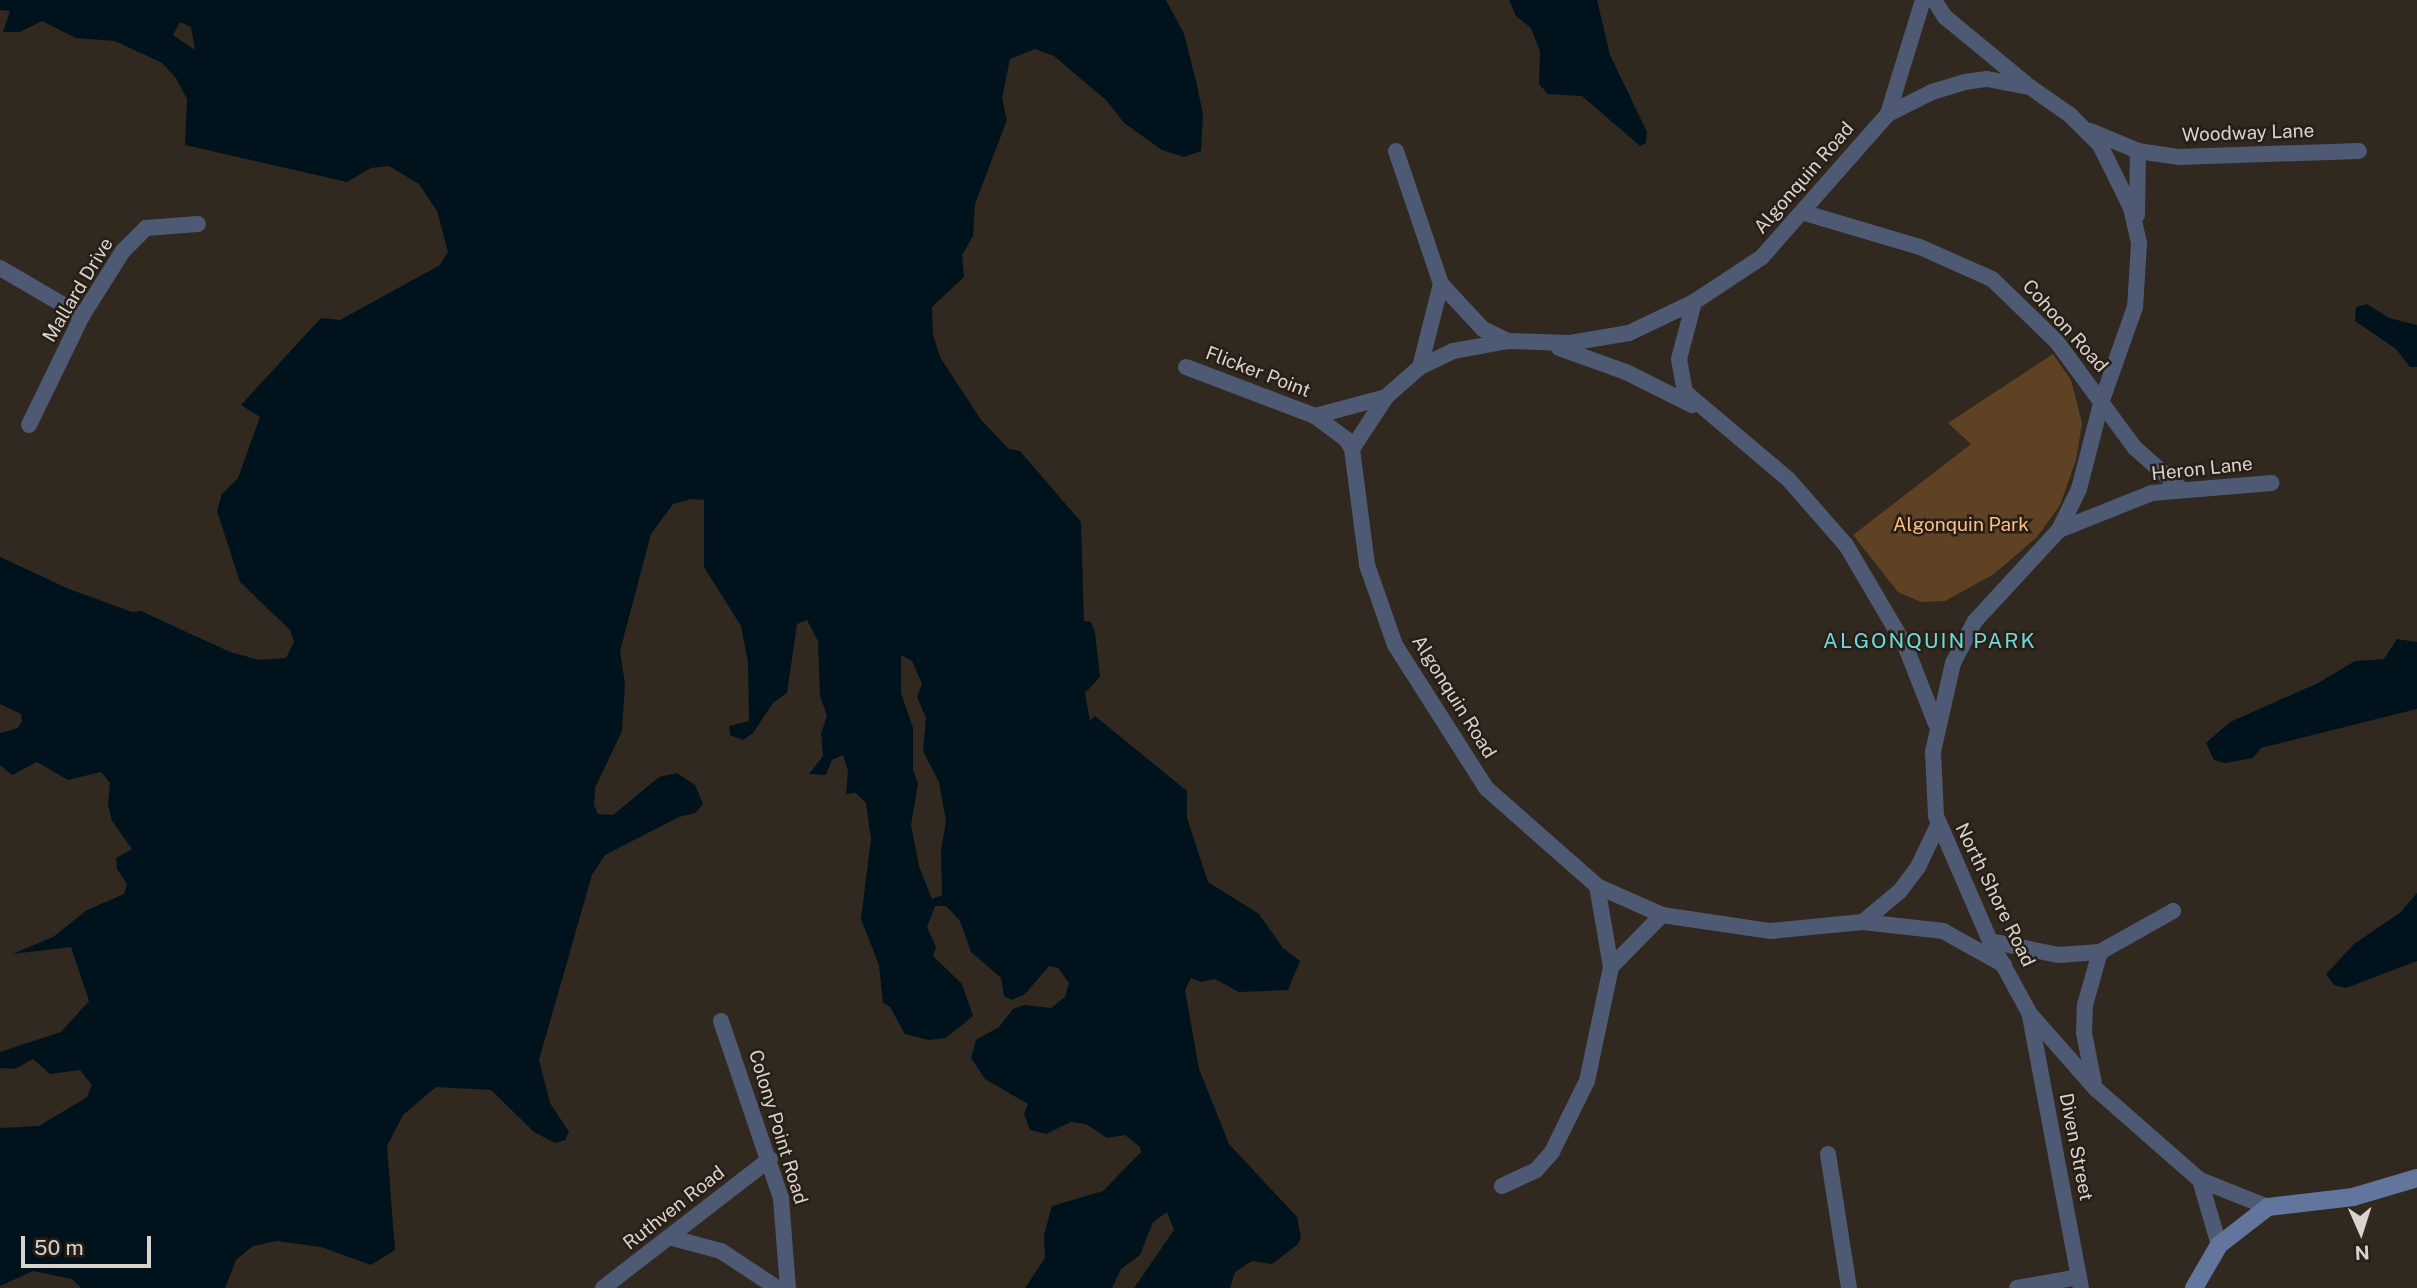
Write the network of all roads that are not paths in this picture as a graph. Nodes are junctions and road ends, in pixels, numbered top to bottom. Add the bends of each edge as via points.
1 (1923, 0) edge
2 (1934, 0) edge
3 (2030, 87) junction
4 (1888, 114) junction
5 (2087, 130) junction
6 (1396, 151) dead end
7 (2138, 151) junction
8 (2360, 151) dead end
9 (1805, 213) junction
10 (198, 224) dead end
11 (2136, 224) junction
12 (0, 268) edge
13 (1441, 284) junction
14 (1694, 303) junction
15 (82, 316) junction
16 (1508, 341) junction
17 (1544, 344) junction
18 (1186, 367) dead end
19 (1420, 367) junction
20 (1386, 397) junction
21 (2102, 400) junction
22 (1698, 407) junction
23 (1315, 416) junction
24 (29, 425) dead end
25 (1352, 449) junction
26 (2272, 483) dead end
27 (2180, 488) junction
28 (2059, 530) junction
29 (1936, 726) junction
30 (1938, 825) junction
31 (1597, 886) junction
32 (2173, 911) dead end
33 (1662, 915) junction
34 (1863, 922) junction
35 (1990, 940) junction
36 (2100, 952) junction
37 (2004, 965) junction
38 (1611, 967) junction
39 (2030, 1013) junction
40 (721, 1021) dead end
41 (2096, 1089) junction
42 (1828, 1154) dead end
43 (770, 1159) junction
44 (2417, 1178) edge
45 (2200, 1180) junction
46 (1502, 1186) dead end
47 (2268, 1207) junction
48 (672, 1238) junction
49 (2219, 1245) junction
50 (2080, 1283) edge
51 (603, 1288) edge
52 (777, 1288) edge
53 (788, 1288) edge
54 (1849, 1288) edge
55 (2017, 1288) edge
56 (2194, 1288) edge

1 - 4 street, Algonquin Road
2 - 3 street, North Shore Road via 1945,17
3 - 4 street, North Shore Road via 1998,80 1965,82 1931,92
3 - 5 street, North Shore Road
4 - 9 street, Algonquin Road
5 - 7 street, Woodway Lane
5 - 11 street, North Shore Road via 2112,164
6 - 13 street
7 - 8 street, Woodway Lane via 2211,158
7 - 11 street
9 - 14 street, Algonquin Road via 1762,257
9 - 21 street, Cohoon Road via 1920,247 1992,279 2057,342
10 - 15 street, Mallard Drive via 146,228 123,251
11 - 21 street, North Shore Road via 2139,276 2135,307
12 - 15 street
13 - 16 street via 1482,329
13 - 19 street
14 - 17 street, Algonquin Road via 1629,333
14 - 22 street via 1679,359 1685,393
15 - 24 street, Mallard Drive
16 - 17 street, Algonquin Road
16 - 19 street, Algonquin Road via 1453,351
17 - 22 street via 1626,372
18 - 23 street, Flicker Point
19 - 20 street, Algonquin Road
20 - 23 street, Flicker Point
20 - 25 street, Algonquin Road
21 - 27 street, Cohoon Road via 2135,448
21 - 28 street, North Shore Road via 2079,489
22 - 29 street via 1789,480 1846,545 1905,645
23 - 25 street, Flicker Point
25 - 31 street, Algonquin Road via 1367,565 1395,645 1486,788
26 - 27 street, Heron Lane
27 - 28 street, Heron Lane via 2152,492
28 - 29 street, North Shore Road via 1975,621 1953,663
29 - 30 street, North Shore Road
30 - 34 street via 1918,867 1900,891
30 - 35 street, North Shore Road
31 - 33 street, Algonquin Road
31 - 38 street
32 - 36 street
33 - 34 street, Algonquin Road via 1771,931
33 - 38 street
34 - 37 street, Algonquin Road via 1943,932
35 - 36 street via 2058,955
35 - 37 street, North Shore Road
36 - 41 street via 2085,1005 2084,1033
37 - 39 street, North Shore Road
38 - 46 street via 1587,1081 1552,1152 1536,1170
39 - 41 street, North Shore Road
39 - 50 street, Diven Street
40 - 43 street, Colony Point Road
41 - 45 street, North Shore Road
42 - 54 street
43 - 48 street, Ruthven Road
43 - 53 street, Colony Point Road via 787,1235
44 - 47 street, North Shore Road via 2353,1197
45 - 47 street, North Shore Road
45 - 49 street
47 - 49 street
48 - 51 street, Ruthven Road
48 - 52 street via 721,1251
49 - 56 street
50 - 55 street

